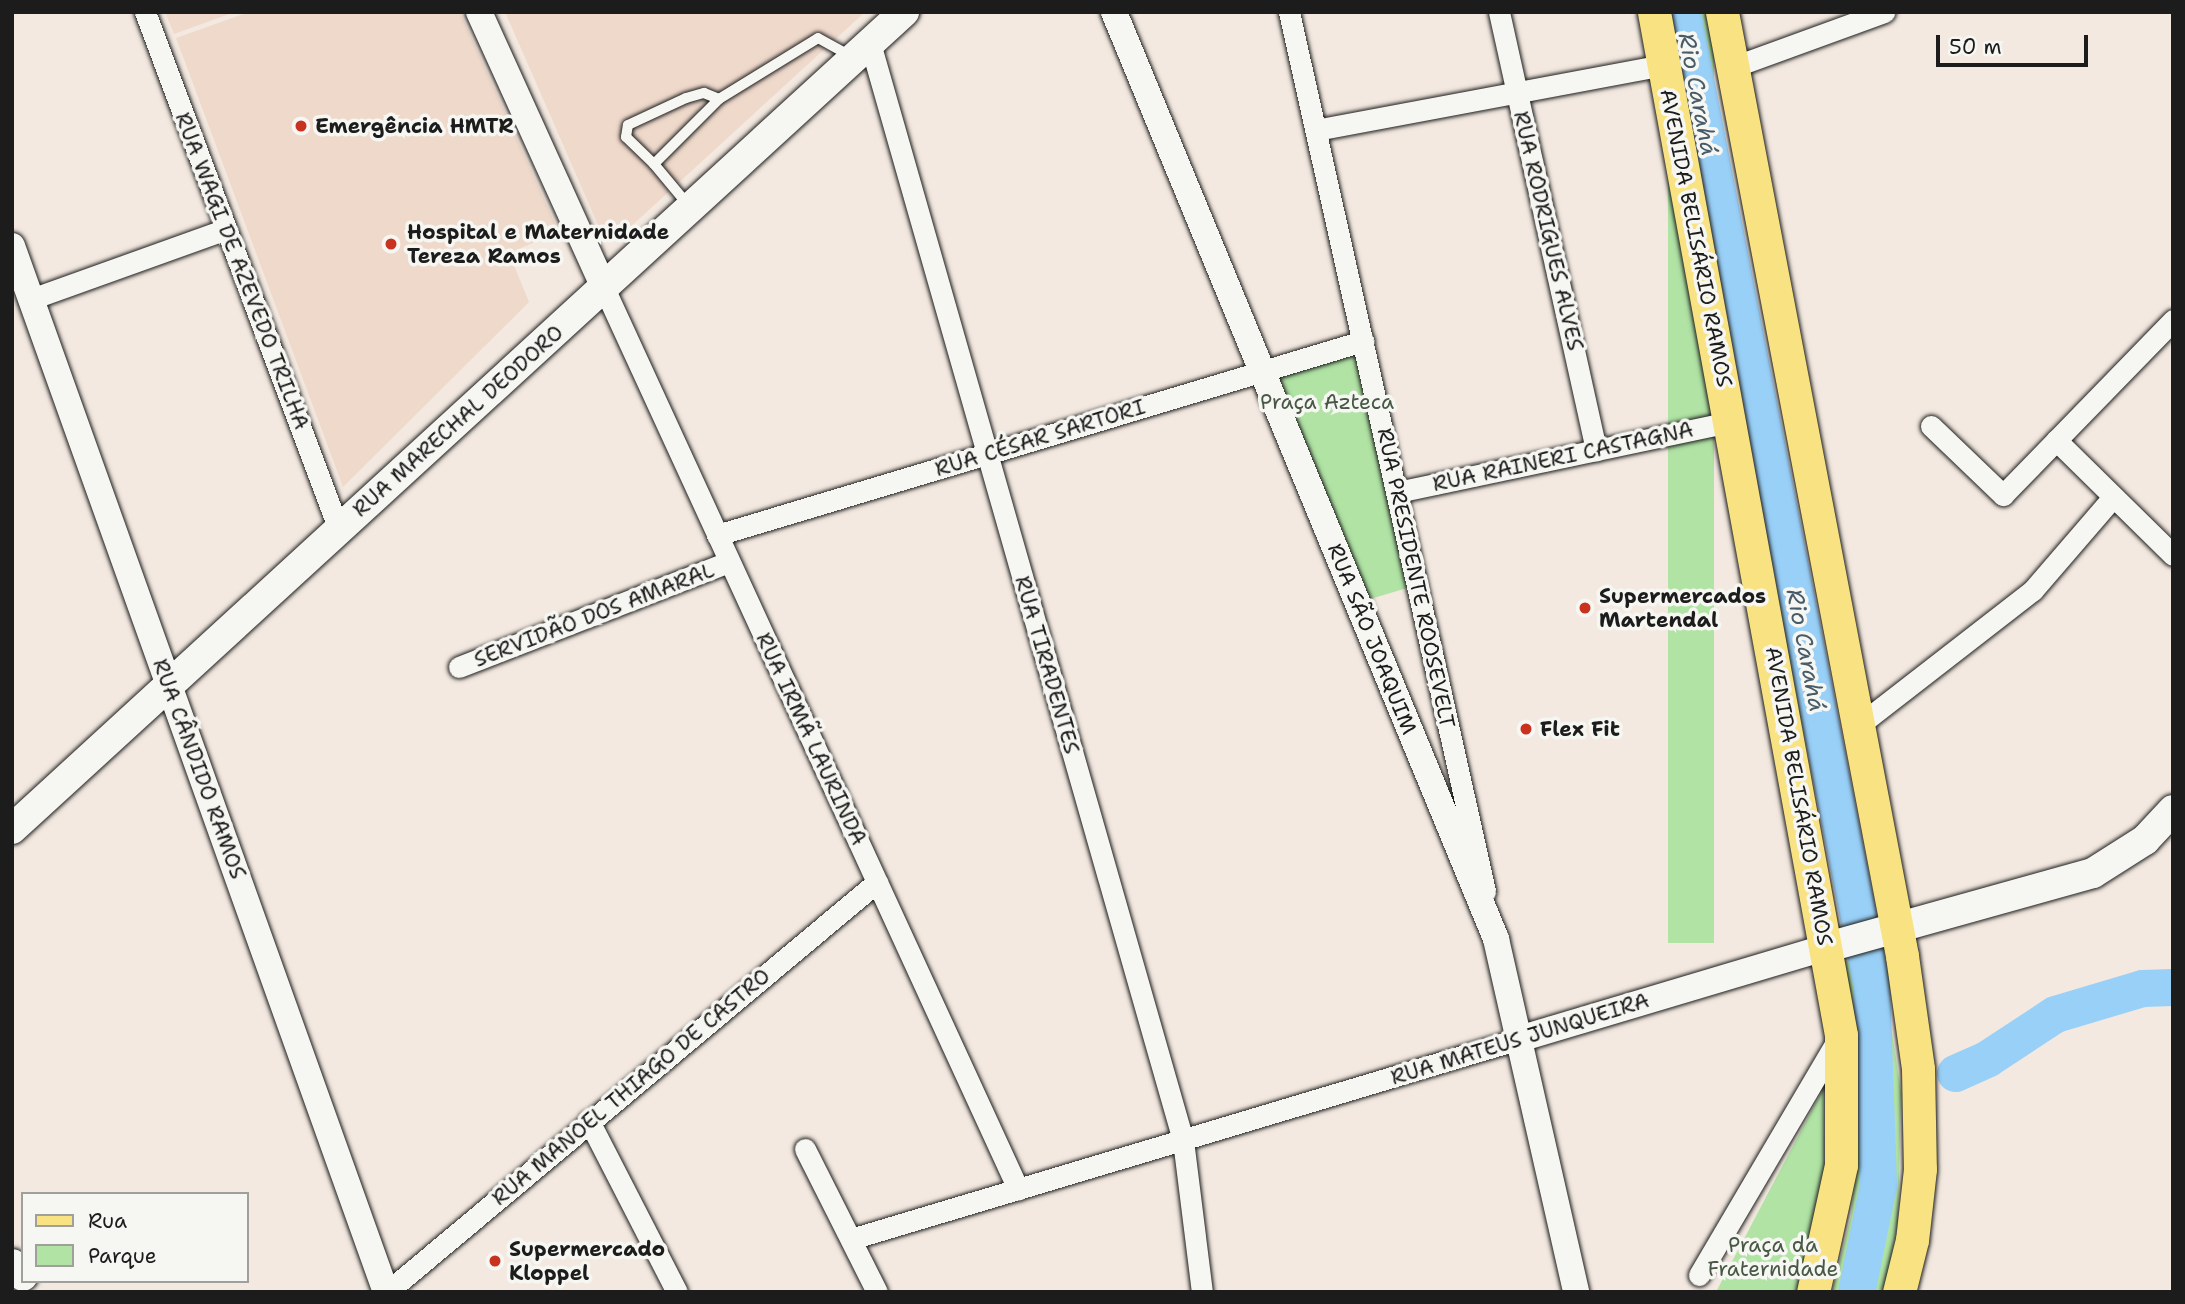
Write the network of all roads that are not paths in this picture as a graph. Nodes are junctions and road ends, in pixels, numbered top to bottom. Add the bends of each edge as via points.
1 (145, 12) edge
2 (479, 12) edge
3 (904, 12) edge
4 (1114, 12) edge
5 (1289, 12) edge
6 (1499, 12) edge
7 (1654, 12) edge
8 (1723, 12) edge
9 (1884, 12) edge
10 (862, 51) junction
11 (1664, 65) junction
12 (1733, 67) junction
13 (1517, 93) junction
14 (719, 99) junction
15 (1316, 130) junction
16 (654, 164) junction
17 (691, 208) junction
18 (226, 229) junction
19 (12, 246) edge
20 (604, 288) junction
21 (32, 299) junction
22 (2173, 320) edge
23 (1363, 341) junction
24 (1262, 371) junction
25 (1730, 422) junction
26 (1931, 426) dead end
27 (2056, 440) junction
28 (1596, 450) junction
29 (987, 454) junction
30 (1397, 492) junction
31 (2113, 497) junction
32 (339, 530) junction
33 (717, 535) junction
34 (2173, 555) edge
35 (729, 562) junction
36 (459, 667) dead end
37 (169, 684) junction
38 (1859, 724) junction
39 (2172, 817) edge
40 (12, 829) edge
41 (877, 883) junction
42 (1890, 929) junction
43 (1496, 939) junction
44 (1835, 945) junction
45 (1841, 1035) junction
46 (1519, 1039) junction
47 (589, 1121) junction
48 (1183, 1140) junction
49 (805, 1149) dead end
50 (1018, 1189) junction
51 (850, 1239) junction
52 (1699, 1275) dead end
53 (1574, 1289) edge
54 (386, 1292) edge
55 (677, 1292) edge
56 (877, 1292) edge
57 (1202, 1292) edge
58 (1813, 1292) edge
59 (1899, 1292) edge

1 - 18 street, RUA WAGI DE AZEVEDO TRILHA
2 - 20 street
3 - 10 main road, RUA MARECHAL DEODORO
4 - 24 street, RUA SÃO JOAQUIM
5 - 15 street, RUA PRESIDENTE ROOSEVELT
6 - 13 street, RUA RODRIGUES ALVES
7 - 11 main road, AVENIDA BELISÁRIO RAMOS
8 - 12 main road
9 - 12 street
10 - 14 lane via 818,38
10 - 17 main road, RUA MARECHAL DEODORO
10 - 29 street, RUA TIRADENTES
11 - 13 street
11 - 25 main road, AVENIDA BELISÁRIO RAMOS
12 - 38 main road
13 - 15 street
13 - 28 street, RUA RODRIGUES ALVES
14 - 16 lane
14 - 16 lane via 704,93 686,98 628,125 626,136
15 - 23 street, RUA PRESIDENTE ROOSEVELT
16 - 17 lane
17 - 20 main road, RUA MARECHAL DEODORO
18 - 21 street
18 - 32 street, RUA WAGI DE AZEVEDO TRILHA
19 - 21 street, RUA CÂNDIDO RAMOS
20 - 32 main road, RUA MARECHAL DEODORO
20 - 33 street, RUA IRMÃ LAURINDA
21 - 37 street, RUA CÂNDIDO RAMOS
22 - 27 street
23 - 24 street, RUA CÉSAR SARTORI
23 - 30 street, RUA PRESIDENTE ROOSEVELT
24 - 29 street, RUA CÉSAR SARTORI
24 - 43 street, RUA SÃO JOAQUIM
25 - 28 street, RUA RAINERI CASTAGNA
25 - 44 main road, AVENIDA BELISÁRIO RAMOS
26 - 27 street via 2003,495
27 - 31 street
28 - 30 street, RUA RAINERI CASTAGNA
29 - 33 street, RUA CÉSAR SARTORI
29 - 48 street, RUA TIRADENTES
30 - 43 street, RUA PRESIDENTE ROOSEVELT
31 - 34 street
31 - 38 street via 2032,590
32 - 37 main road, RUA MARECHAL DEODORO
33 - 35 street, RUA IRMÃ LAURINDA
35 - 36 street, SERVIDÃO DOS AMARAL
35 - 41 street, RUA IRMÃ LAURINDA
37 - 40 main road, RUA MARECHAL DEODORO
37 - 54 street, RUA CÂNDIDO RAMOS
38 - 42 main road
39 - 42 main road, RUA MATEUS JUNQUEIRA via 2093,873
41 - 47 street, RUA MANOEL THIAGO DE CASTRO
41 - 50 street, RUA IRMÃ LAURINDA
42 - 44 main road, RUA MATEUS JUNQUEIRA
42 - 59 main road via 1921,1116 1912,1240
43 - 46 street, RUA SÃO JOAQUIM
44 - 45 main road, AVENIDA BELISÁRIO RAMOS
44 - 46 street, RUA MATEUS JUNQUEIRA
45 - 52 street
45 - 58 main road, AVENIDA BELISÁRIO RAMOS via 1841,1165
46 - 48 street, RUA MATEUS JUNQUEIRA
46 - 53 street, RUA SÃO JOAQUIM
47 - 54 street, RUA MANOEL THIAGO DE CASTRO
47 - 55 street
48 - 50 street, RUA MATEUS JUNQUEIRA
48 - 57 street, RUA TIRADENTES
49 - 51 street
50 - 51 street, RUA MATEUS JUNQUEIRA
51 - 56 street

